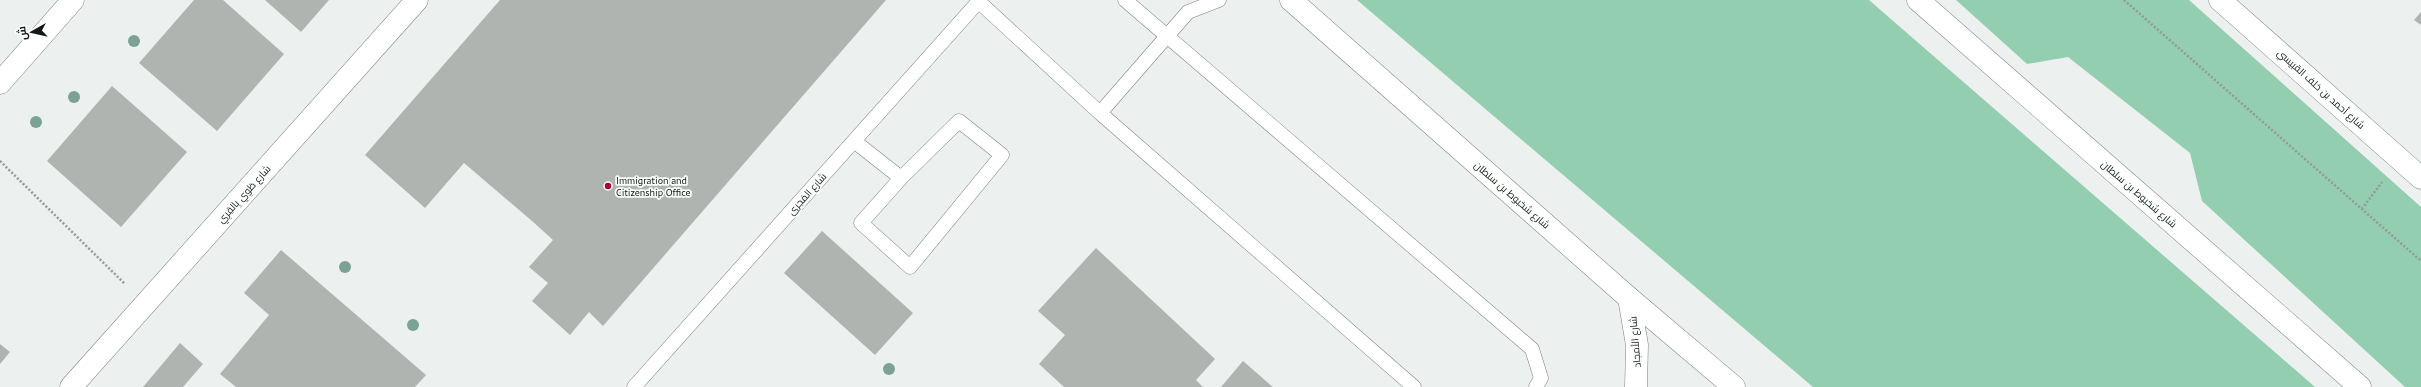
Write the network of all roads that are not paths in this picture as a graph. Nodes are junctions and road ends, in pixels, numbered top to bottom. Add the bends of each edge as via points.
1 (73, 0) edge
2 (417, 0) edge
3 (1126, 0) edge
4 (1219, 0) edge
5 (1291, 0) edge
6 (1918, 0) edge
7 (2220, 0) edge
8 (978, 1) edge
9 (1188, 6) edge
10 (1166, 37) junction
11 (0, 83) edge
12 (1100, 113) junction
13 (854, 141) junction
14 (901, 178) junction
15 (2421, 178) edge
16 (1629, 298) junction
17 (71, 387) edge
18 (634, 387) edge
19 (1414, 387) edge
20 (1536, 387) edge
21 (1636, 387) edge
22 (1734, 387) edge
23 (2360, 387) edge

1 - 11 main road
2 - 17 main road, شارع طَوِي بِالقِرِي
3 - 10 lane
4 - 9 lane
5 - 16 main road, شارع شخبوط بن سلطان
6 - 23 main road, شارع شخبوط بن سلطان
7 - 15 main road, شارع أحمد بن خلف القبيسي
8 - 12 lane
8 - 13 lane, شارع المَجرى
9 - 10 lane
10 - 12 lane
10 - 20 lane via 1532,349 1541,378
12 - 19 lane
13 - 14 lane
13 - 18 lane, شارع المَجرى
14 - 14 lane via 861,223 910,267 1002,154 959,121
16 - 21 main road, شارع الأمجاد via 1637,345
16 - 22 main road, شارع شخبوط بن سلطان

